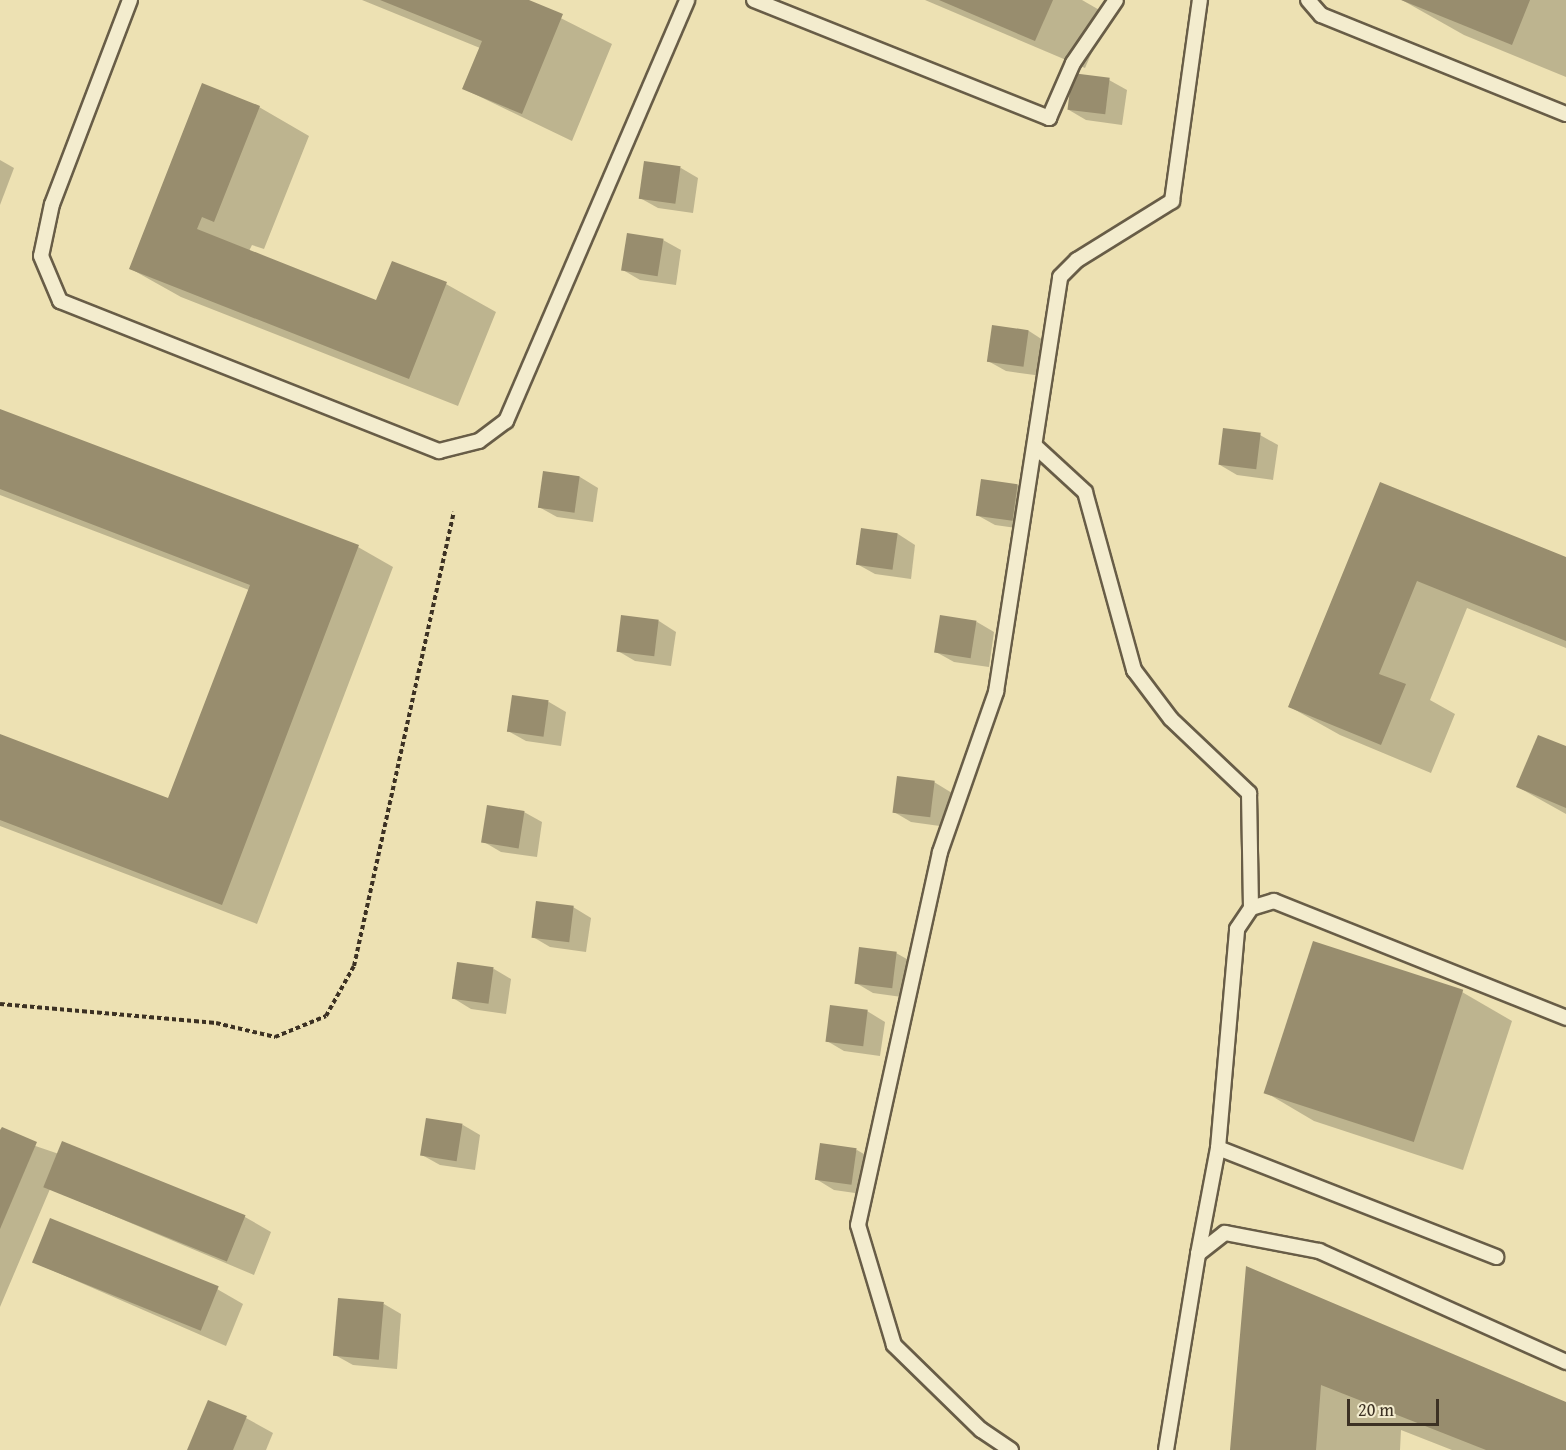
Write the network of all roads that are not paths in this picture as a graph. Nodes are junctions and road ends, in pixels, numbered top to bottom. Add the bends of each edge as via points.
1 (130, 0) edge
2 (687, 0) edge
3 (754, 0) edge
4 (1116, 0) edge
5 (1200, 0) edge
6 (1308, 0) edge
7 (1566, 114) edge
8 (1035, 446) junction
9 (1251, 908) junction
10 (1566, 1018) edge
11 (1218, 1148) junction
12 (1198, 1254) junction
13 (1496, 1257) dead end
14 (1566, 1362) edge
15 (1011, 1450) edge
16 (1166, 1450) edge

1 - 2 lane via 52,204 41,256 60,301 439,451 479,441 506,421
3 - 4 lane via 1048,118 1073,63
5 - 8 lane via 1172,201 1077,260 1060,277
6 - 7 lane via 1321,15
8 - 9 lane via 1085,492 1134,670 1171,719 1250,793
8 - 15 lane via 996,692 940,852 858,1225 894,1345 981,1430
9 - 10 lane via 1274,901
9 - 11 lane via 1238,929
11 - 12 lane
11 - 13 lane
12 - 14 lane via 1226,1233 1319,1251
12 - 16 lane

